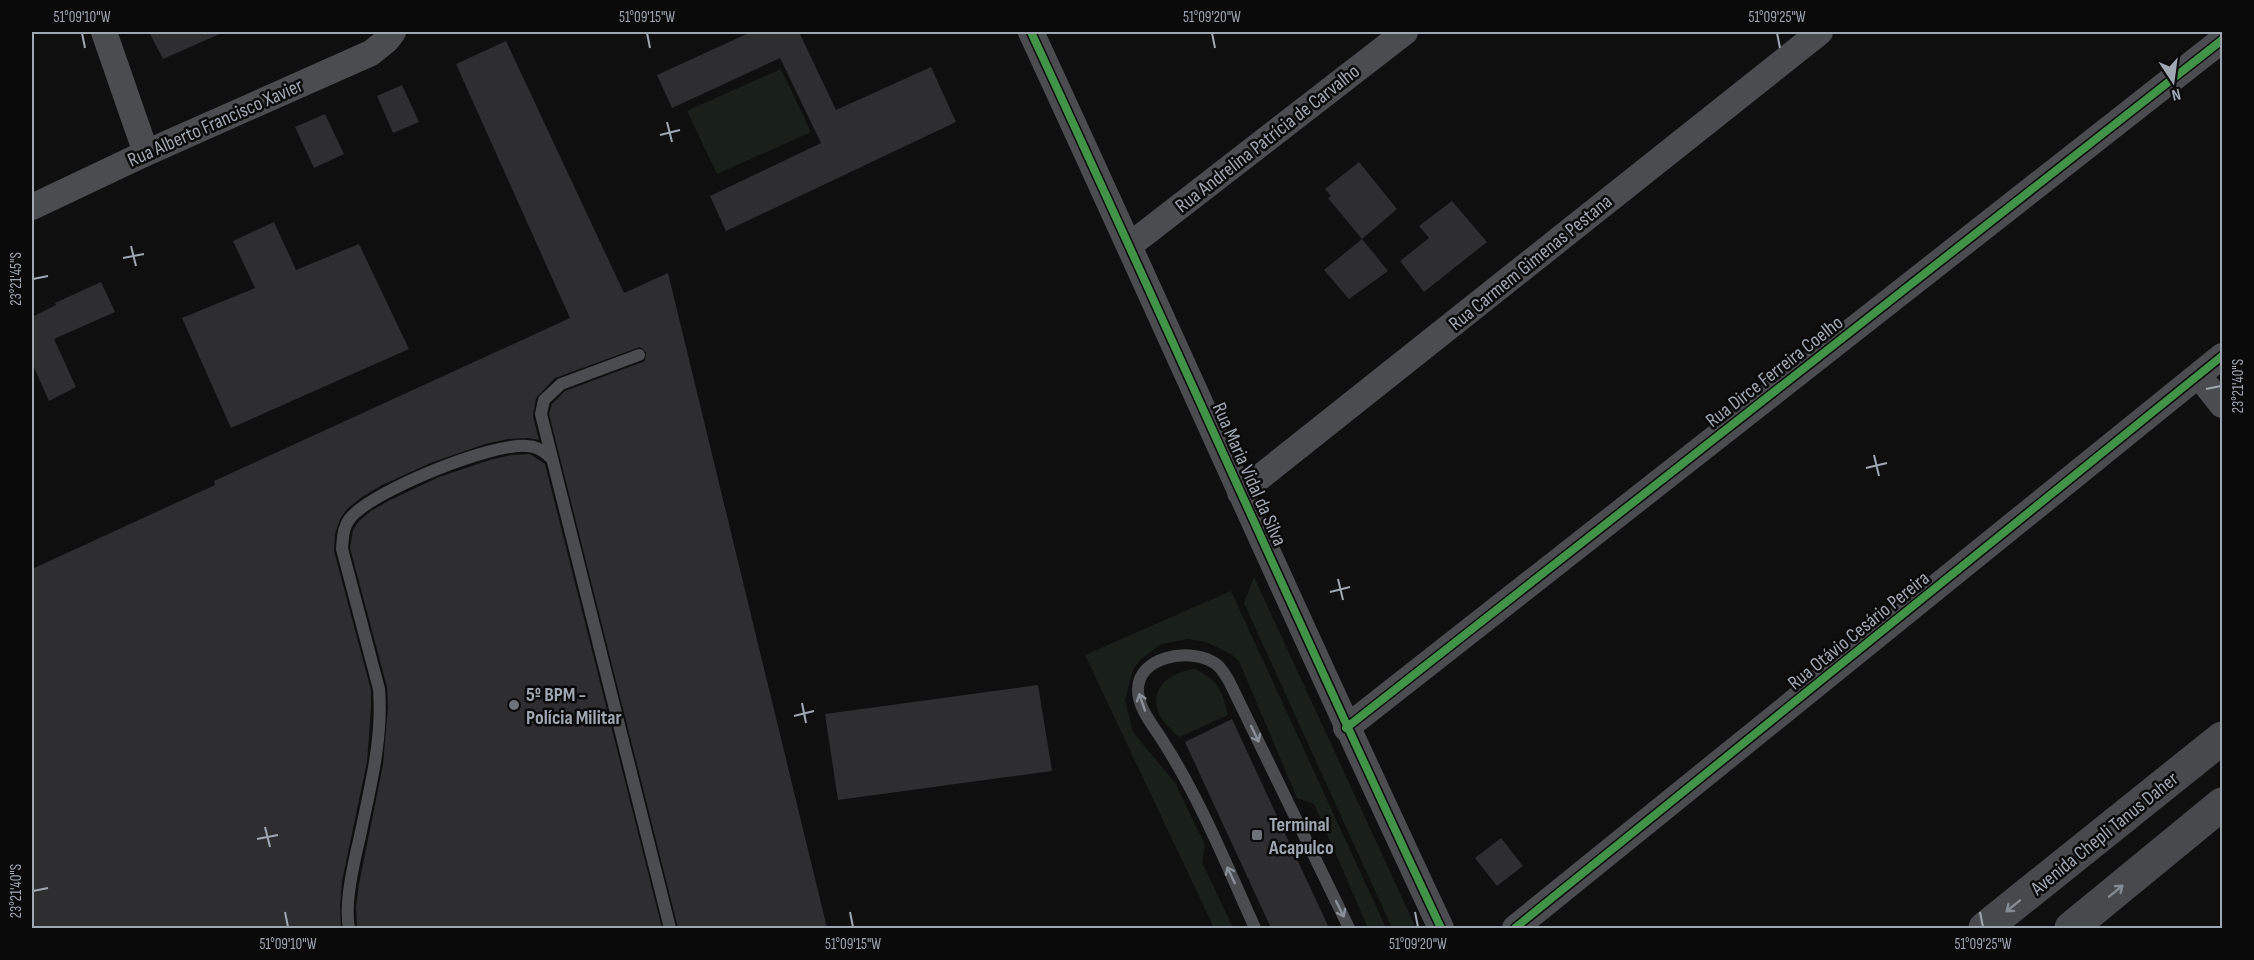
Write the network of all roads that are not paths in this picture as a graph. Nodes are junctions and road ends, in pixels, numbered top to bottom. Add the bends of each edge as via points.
1 (104, 32) edge
2 (393, 32) edge
3 (1031, 32) edge
4 (1405, 32) edge
5 (1820, 32) edge
6 (2223, 40) edge
7 (146, 153) junction
8 (32, 207) edge
9 (1130, 245) junction
10 (639, 355) dead end
11 (2223, 357) edge
12 (2199, 376) junction
13 (2223, 405) edge
14 (551, 458) junction
15 (1240, 493) junction
16 (1347, 728) junction
17 (2223, 738) edge
18 (2223, 804) edge
19 (349, 928) edge
20 (670, 928) edge
21 (1256, 928) edge
22 (1349, 928) edge
23 (1441, 928) edge
24 (1515, 928) edge
25 (1985, 928) edge
26 (2071, 928) edge

1 - 7 street
2 - 7 street, Rua Alberto Francisco Xavier via 371,53
3 - 9 street, Rua Maria Vidal da Silva
4 - 9 street, Rua Andrelina Patrícia de Carvalho
5 - 15 street, Rua Carmem Gimenas Pestana
6 - 16 street, Rua Dirce Ferreira Coelho
7 - 8 street, Rua Alberto Francisco Xavier
9 - 15 street, Rua Maria Vidal da Silva
10 - 14 lane via 561,384 544,400 542,414
11 - 12 street, Rua Otávio Cesário Pereira
12 - 13 street
12 - 24 street, Rua Otávio Cesário Pereira
14 - 19 lane via 543,450 528,446 504,448 453,463 364,506 344,529 342,549 380,705 376,757 351,875
14 - 20 lane
15 - 16 street, Rua Maria Vidal da Silva
16 - 23 street, Rua Maria Vidal da Silva
17 -> 25 street, Avenida Chepli Tanus Daher
26 -> 18 street
21 -> 22 lane via 1184,774 1141,703 1138,689 1145,673 1168,657 1192,654 1219,666

